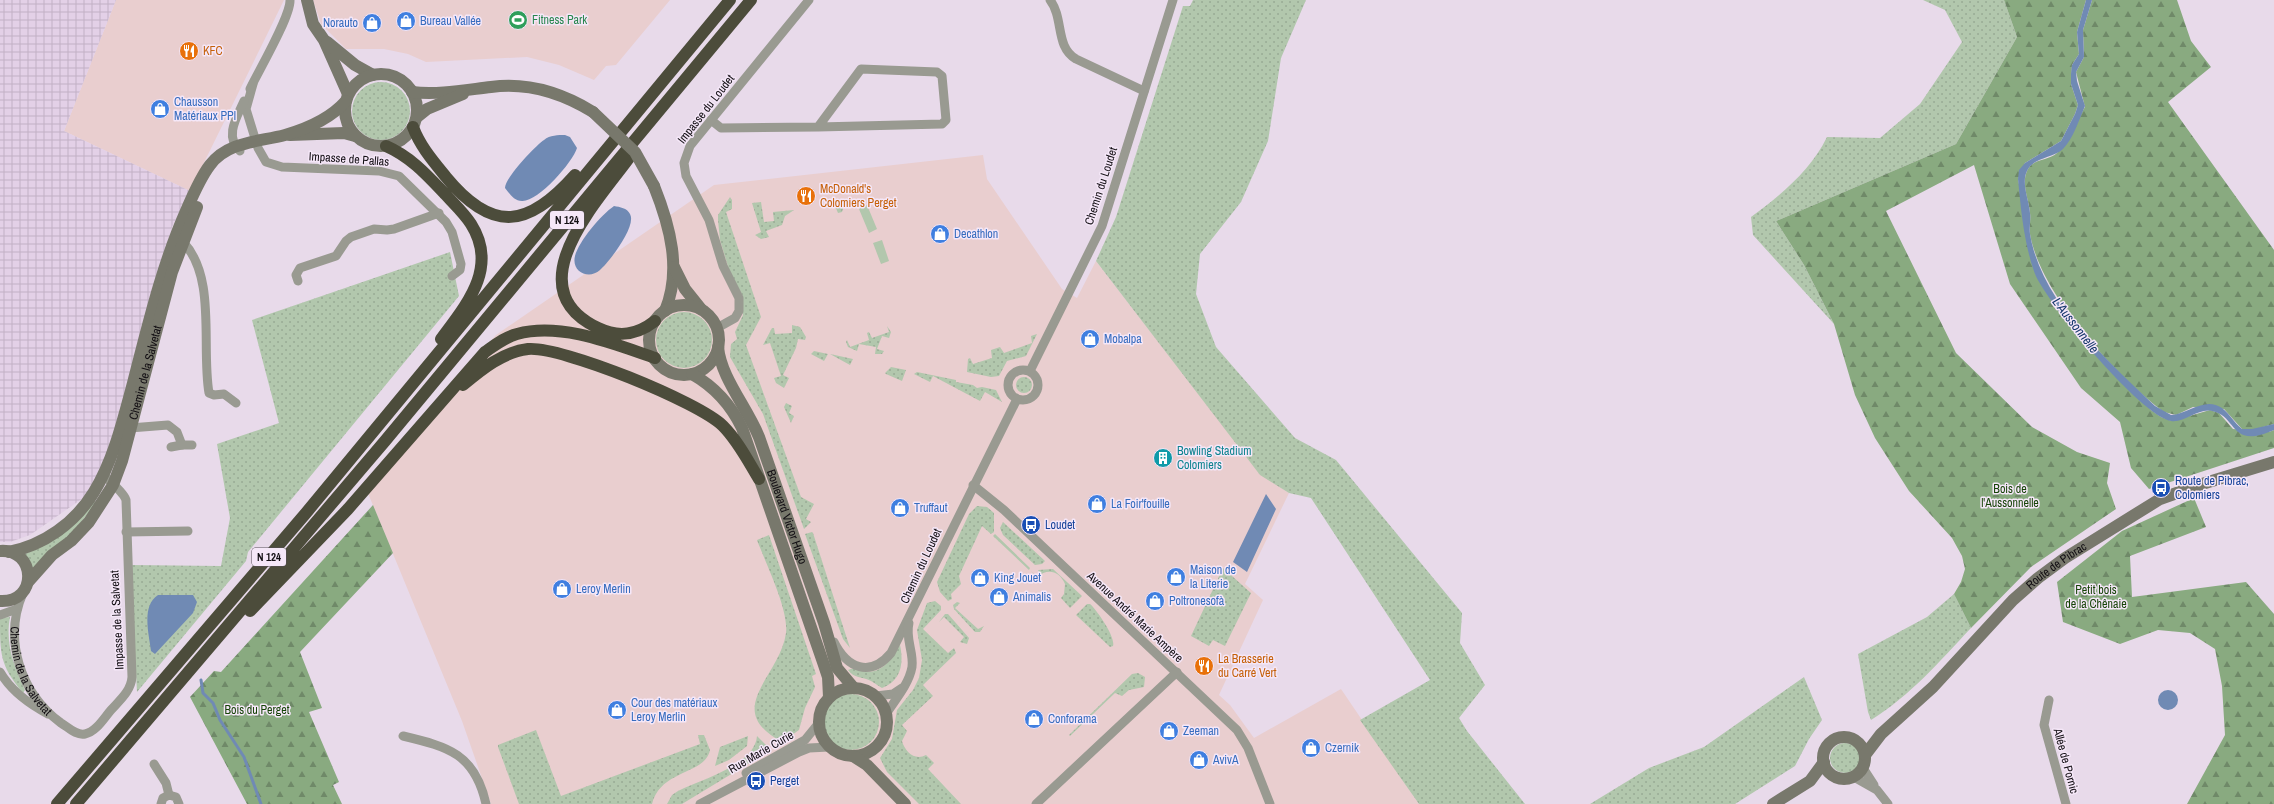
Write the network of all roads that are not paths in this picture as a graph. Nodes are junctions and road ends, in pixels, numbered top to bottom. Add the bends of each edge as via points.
1 (290, 0) edge
2 (307, 0) edge
3 (730, 0) edge
4 (751, 0) edge
5 (809, 0) edge
6 (1050, 0) edge
7 (1173, 0) edge
8 (324, 40) junction
9 (374, 75) junction
10 (689, 75) junction
11 (253, 84) junction
12 (472, 90) junction
13 (1144, 91) junction
14 (412, 92) junction
15 (347, 98) junction
16 (636, 112) junction
17 (711, 120) junction
18 (415, 122) junction
19 (818, 127) junction
20 (287, 134) junction
21 (355, 136) junction
22 (256, 142) junction
23 (386, 146) junction
24 (238, 149) junction
25 (439, 213) junction
26 (183, 242) junction
27 (673, 266) junction
28 (452, 276) dead end
29 (298, 281) dead end
30 (701, 309) junction
31 (665, 311) junction
32 (655, 321) junction
33 (717, 328) junction
34 (718, 347) junction
35 (655, 358) junction
36 (1030, 371) junction
37 (692, 374) junction
38 (410, 386) junction
39 (1017, 399) junction
40 (444, 401) junction
41 (236, 403) dead end
42 (130, 428) junction
43 (182, 445) junction
44 (192, 445) dead end
45 (171, 447) dead end
46 (2274, 462) edge
47 (104, 475) junction
48 (759, 479) junction
49 (113, 485) junction
50 (973, 485) junction
51 (93, 493) junction
52 (104, 500) junction
53 (188, 531) dead end
54 (126, 532) junction
55 (5, 552) edge
56 (28, 582) junction
57 (22, 593) junction
58 (0, 601) edge
59 (17, 609) junction
60 (0, 615) edge
61 (911, 615) junction
62 (824, 623) junction
63 (193, 667) junction
64 (0, 672) edge
65 (1177, 672) junction
66 (853, 687) junction
67 (903, 687) junction
68 (876, 696) junction
69 (829, 697) junction
70 (2049, 700) dead end
71 (49, 714) junction
72 (886, 714) junction
73 (818, 724) junction
74 (79, 734) joint
75 (1881, 734) junction
76 (403, 736) dead end
77 (1856, 740) junction
78 (829, 746) junction
79 (874, 748) junction
80 (1865, 755) junction
81 (853, 756) junction
82 (1824, 762) junction
83 (154, 764) dead end
84 (1863, 768) junction
85 (1836, 777) junction
86 (1854, 777) junction
87 (881, 779) junction
88 (1810, 780) junction
89 (1877, 790) junction
90 (169, 795) junction
91 (711, 797) junction
92 (57, 804) edge
93 (76, 804) edge
94 (161, 804) edge
95 (180, 804) edge
96 (486, 804) edge
97 (700, 804) edge
98 (905, 804) edge
99 (1036, 804) edge
100 (1270, 804) edge
101 (1773, 804) edge
102 (1888, 804) edge
103 (2066, 804) edge

1 - 11 street via 284,21
2 - 8 main road via 313,24
3 - 16 highway, N 124
4 - 10 highway, N 124
5 - 17 street, Impasse du Loudet
6 - 13 street via 1068,54
7 - 13 street, Chemin du Loudet
8 - 9 main road
8 - 15 main road
9 - 14 main road via 392,76 404,82
9 - 15 main road via 357,84
10 - 32 highway via 583,220 570,241 563,261 563,290 580,316 592,324 604,330 627,334 638,332
10 - 63 highway, N 124
11 - 22 street via 246,109
11 - 24 street via 232,127
12 - 14 main road
12 - 18 main road via 432,106
12 - 27 main road, bridge via 505,86 543,89 593,112 635,152 654,186 663,208 672,246
13 - 36 street, Chemin du Loudet via 1102,226
14 - 18 main road via 416,101
15 - 20 main road, Chemin de la Salvetat via 329,116
15 - 21 main road via 347,121
16 - 18 highway via 546,204 528,214 508,217 493,216 473,204 454,186 421,145
16 - 38 highway, N 124
17 - 19 street via 721,128
17 - 33 street, Impasse du Loudet via 690,146 684,163 692,190 709,220 727,275 739,298 735,318
18 - 23 main road via 404,138
19 - 19 street via 861,69 936,72 942,76 946,120 942,124
20 - 21 main road, Chemin de la Salvetat via 302,136 344,133
20 - 22 main road, Chemin de la Salvetat
21 - 23 main road via 374,146
22 - 24 main road, Chemin de la Salvetat
22 - 25 street, Impasse de Pallas via 264,160 276,166 393,173
23 - 38 highway via 408,157 429,178 471,223 480,246 480,278 474,291 422,363
24 - 26 main road, Chemin de la Salvetat via 215,173
24 - 47 main road, Chemin de la Salvetat via 221,153 210,165 181,223 165,265 123,420
25 - 28 street, Impasse de Pallas via 452,232 461,264 460,270
25 - 29 street via 394,229 374,229 351,237 346,240 336,256 300,268 296,275
26 - 41 street via 193,253 202,286 209,392 214,395 224,394
26 - 42 main road, Chemin de la Salvetat via 172,272
27 - 30 main road via 685,289
27 - 31 main road via 672,286
30 - 31 main road via 683,305
30 - 33 main road
31 - 32 main road
32 - 35 main road via 650,335
33 - 34 main road
34 - 37 main road via 709,364
34 - 62 main road, Boulevard Victor Hugo via 721,366 747,410 759,437
35 - 37 main road via 667,370 684,375
35 - 40 highway via 579,335 529,331 515,334 485,352
36 - 39 street via 1038,382 1037,391 1029,399
36 - 39 street via 1022,370 1011,376 1009,389
37 - 48 main road, Boulevard Victor Hugo via 715,389 733,410 742,428
38 - 92 highway, N 124 via 306,513
39 - 50 street, Chemin du Loudet
40 - 48 highway via 494,361 511,353 529,349 557,352 644,384 708,414 723,426 740,447
40 - 63 highway via 348,509
42 - 43 street via 168,426 178,432
42 - 49 main road, Chemin de la Salvetat
43 - 44 street
43 - 45 street
46 - 75 main road, Route de Pibrac via 2160,499 2065,558 2013,600 1933,687
47 - 49 street, Impasse de la Salvetat
47 - 51 main road, Chemin de la Salvetat
48 - 69 main road, Boulevard Victor Hugo via 824,665 829,683
49 - 52 main road, Chemin de la Salvetat
49 - 54 street, Impasse de la Salvetat via 125,498
50 - 61 street, Chemin du Loudet
50 - 65 street, Avenue André Marie Ampère via 996,502
51 - 52 street
51 - 55 main road, Chemin de la Salvetat via 55,534 37,544
52 - 56 main road, Chemin de la Salvetat via 72,541 52,555
53 - 54 street
54 - 74 street, Impasse de la Salvetat via 132,682 126,693 95,728 87,734
55 - 56 main road via 23,560 29,574
56 - 57 main road, Chemin de la Salvetat
57 - 58 main road via 13,600
57 - 59 street, Chemin de la Salvetat
59 - 60 street
59 - 71 street, Chemin de la Salvetat via 13,634 19,665 30,689
61 - 62 street, Chemin du Loudet via 891,653 885,660 869,667 857,666 842,657
61 - 67 street, Chemin du Loudet via 907,630 912,667
62 - 66 main road, Boulevard Victor Hugo via 837,668
63 - 93 highway, N 124
64 - 71 street via 17,693 34,707
65 - 99 street
65 - 100 street, Avenue André Marie Ampère via 1237,730 1248,748
66 - 68 main road
66 - 69 main road via 840,690
67 - 68 street via 893,694
67 - 72 street, Chemin du Loudet
68 - 72 main road
69 - 73 main road via 821,709
70 - 103 street, Allée de Pornic via 2044,725
71 - 74 street, Chemin de la Salvetat
72 - 79 main road via 886,730
73 - 78 main road via 820,734
73 - 91 street, Rue Marie Curie via 805,740 761,764
75 - 77 main road, Route de Pibrac via 1870,739
75 - 80 main road, Route de Pibrac
76 - 96 street via 434,743 461,758 473,768 479,779
77 - 80 main road via 1862,746
77 - 82 main road via 1844,737 1833,740 1825,750
78 - 81 main road via 840,754
78 - 91 street, Rue Marie Curie via 799,752
79 - 81 main road via 864,754
79 - 87 main road via 874,764
80 - 84 main road
81 - 87 main road via 868,765
82 - 85 main road via 1828,771
82 - 88 main road
83 - 90 street via 166,783
84 - 86 main road
84 - 89 street
85 - 86 main road
85 - 88 main road via 1826,776
86 - 89 street
87 - 98 main road
88 - 101 main road
89 - 102 street
90 - 94 street via 163,798
90 - 95 street via 176,797
91 - 97 street, Rue Marie Curie

